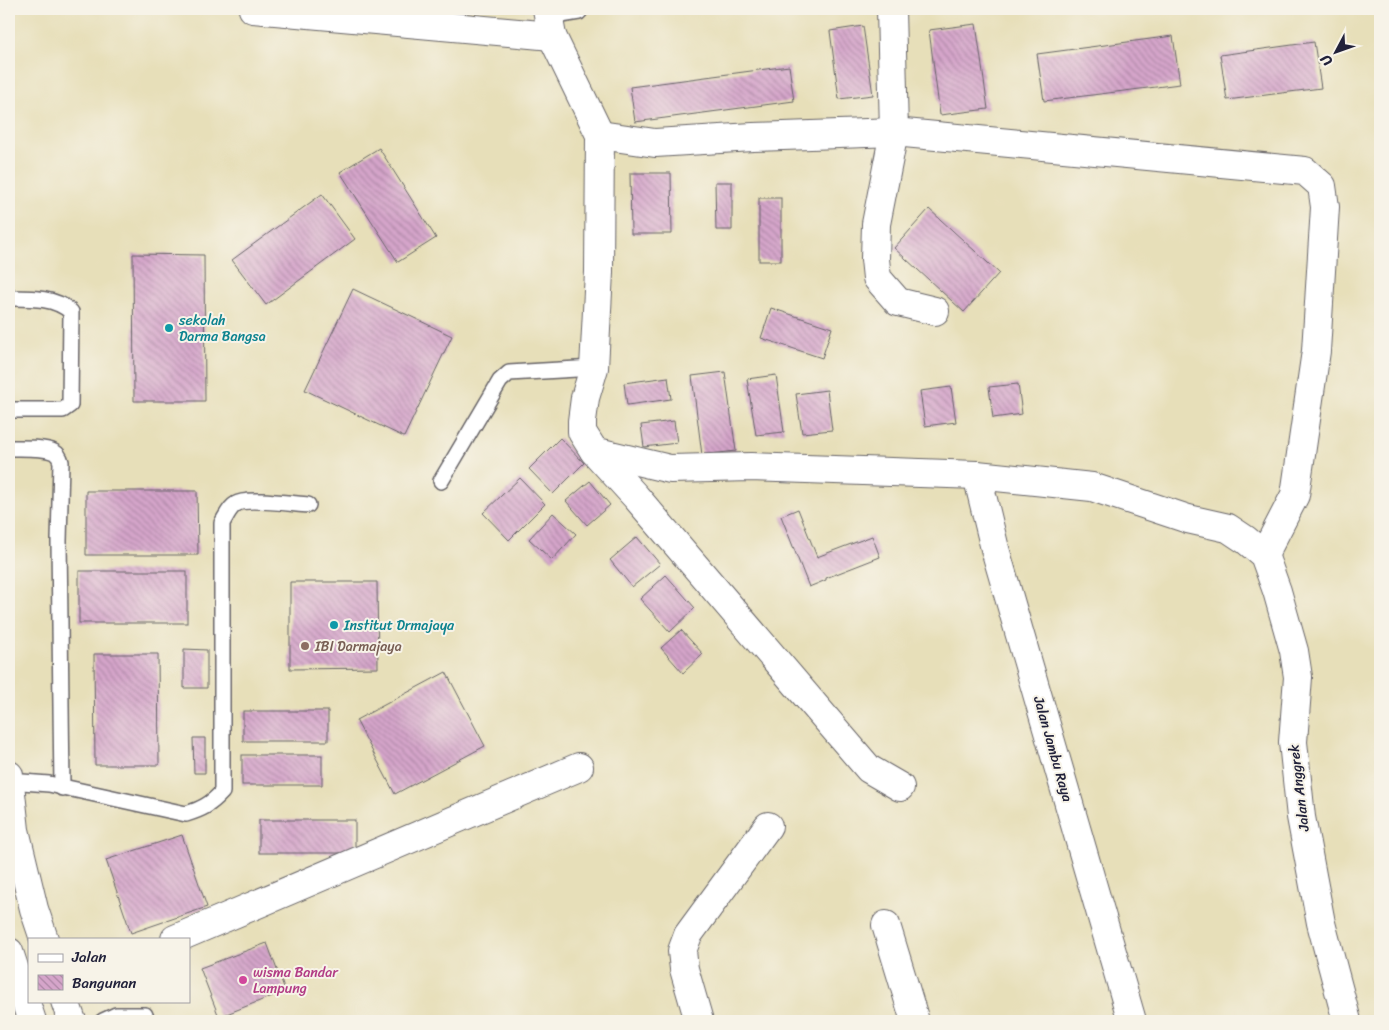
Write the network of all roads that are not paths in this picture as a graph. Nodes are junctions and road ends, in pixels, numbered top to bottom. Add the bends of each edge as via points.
1 (253, 9) edge
2 (581, 9) edge
3 (891, 9) edge
4 (549, 21) edge
5 (894, 132) junction
6 (600, 135) junction
7 (9, 298) edge
8 (935, 311) dead end
9 (594, 368) junction
10 (9, 410) edge
11 (9, 448) edge
12 (594, 451) junction
13 (978, 476) junction
14 (441, 481) dead end
15 (308, 505) dead end
16 (1264, 556) junction
17 (579, 768) dead end
18 (9, 775) edge
19 (9, 781) edge
20 (900, 787) dead end
21 (62, 788) junction
22 (768, 826) dead end
23 (886, 925) dead end
24 (44, 938) edge
25 (177, 938) edge
26 (9, 952) edge
27 (65, 1002) edge
28 (32, 1021) edge
29 (72, 1021) edge
30 (103, 1021) edge
31 (147, 1021) edge
32 (699, 1021) edge
33 (915, 1021) edge
34 (1132, 1021) edge
35 (1347, 1021) edge

1 - 4 main road
2 - 4 lane
3 - 5 main road
4 - 6 main road
5 - 6 main road via 655,143
5 - 8 main road via 876,224 877,278 898,302
5 - 16 main road via 1305,171 1322,186 1325,207 1316,351 1295,495
6 - 9 main road via 599,272
7 - 10 lane via 36,298 65,306 71,312 70,405 63,410
9 - 12 main road via 585,398 582,432
9 - 14 lane via 508,374 500,381
11 - 21 lane via 54,452 60,456 61,462
12 - 13 main road via 670,468 751,467
12 - 20 main road via 869,769
13 - 16 main road via 1092,486 1228,528
13 - 34 main road, Jalan Jambu Raya via 995,549
15 - 21 lane via 248,500 230,509 222,524 222,792 202,810 186,814
16 - 35 main road, Jalan Anggrek via 1284,612 1295,660 1298,677 1293,742 1301,817 1321,923
17 - 25 main road
18 - 19 main road
19 - 21 lane
19 - 24 main road via 15,830
22 - 32 main road via 688,935 682,951
23 - 33 main road
26 - 28 main road
27 - 29 main road
30 - 31 lane via 116,1015 145,1015

